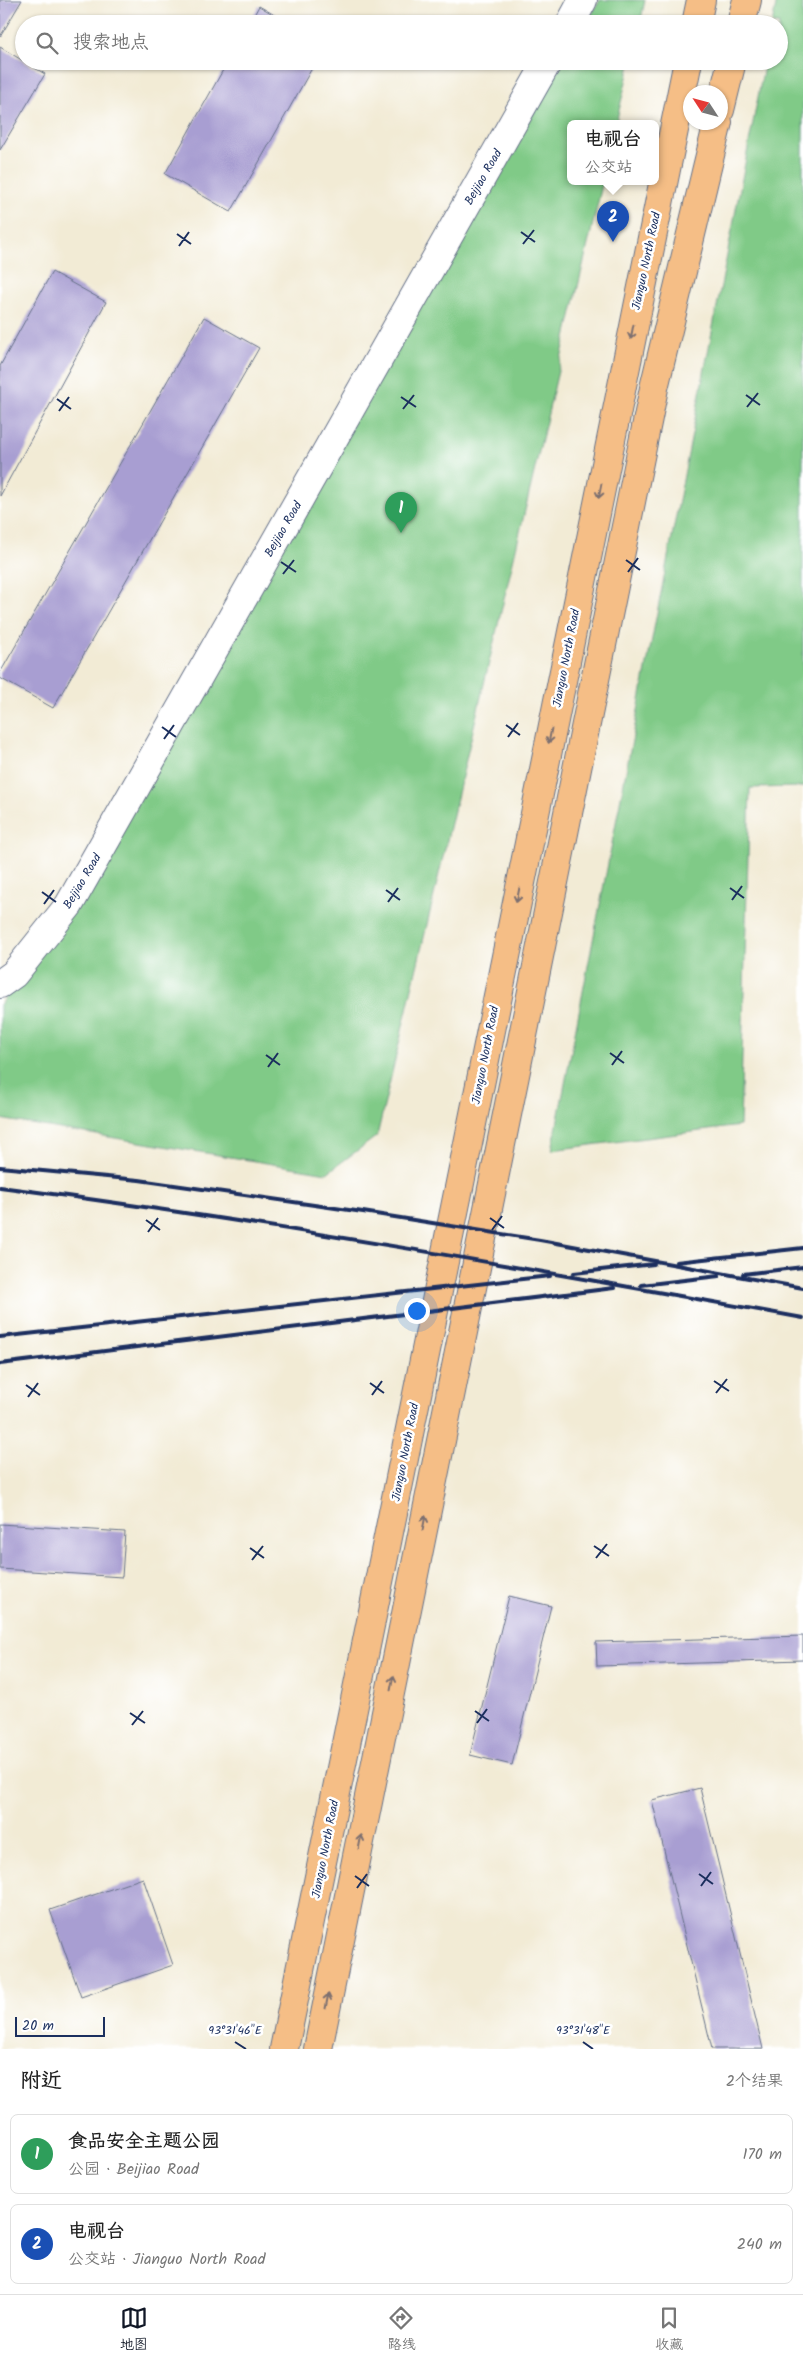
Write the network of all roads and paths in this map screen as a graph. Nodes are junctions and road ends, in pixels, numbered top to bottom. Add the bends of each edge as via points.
1 (583, 0) edge
2 (701, 0) edge
3 (747, 0) edge
4 (575, 15) edge
5 (698, 15) edge
6 (743, 15) edge
7 (543, 70) edge
8 (686, 70) edge
9 (730, 70) edge
10 (726, 85) edge
11 (716, 130) edge
12 (0, 984) edge
13 (284, 2049) edge
14 (318, 2049) edge

1 - 4 street
2 - 5 main road
3 - 6 main road
7 - 12 street, Beijiao Road via 69,905 14,974
8 -> 13 main road, Jianguo North Road
9 - 10 main road
14 -> 11 main road via 654,388

